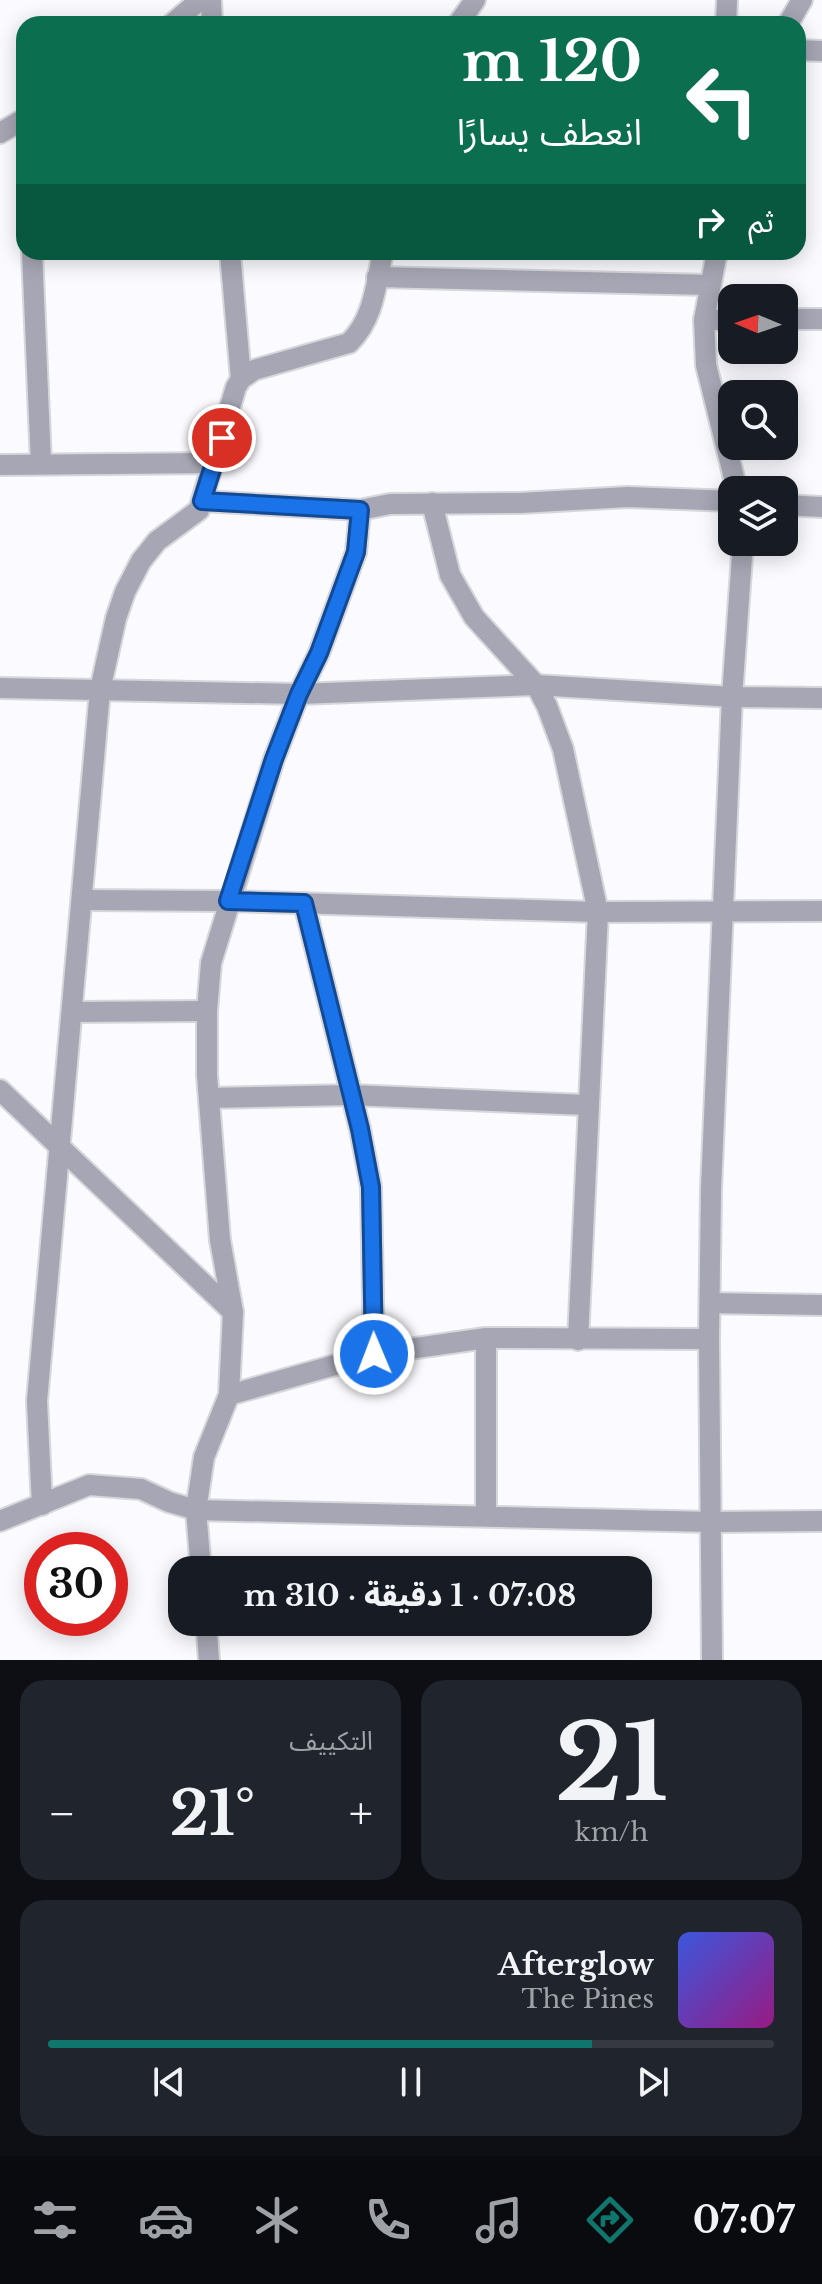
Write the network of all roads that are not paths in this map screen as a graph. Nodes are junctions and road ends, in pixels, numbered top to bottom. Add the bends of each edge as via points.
1 (200, 0) edge
2 (181, 16) edge
3 (32, 260) edge
4 (231, 260) edge
5 (381, 260) edge
6 (715, 260) edge
7 (377, 277) junction
8 (710, 285) junction
9 (798, 319) edge
10 (822, 319) edge
11 (704, 320) junction
12 (718, 320) edge
13 (241, 379) junction
14 (41, 463) junction
15 (215, 463) junction
16 (0, 465) edge
17 (734, 476) edge
18 (718, 500) edge
19 (202, 501) junction
20 (432, 503) junction
21 (798, 506) edge
22 (822, 507) edge
23 (360, 510) junction
24 (742, 556) edge
25 (536, 685) junction
26 (0, 688) edge
27 (100, 690) junction
28 (299, 694) junction
29 (732, 697) junction
30 (822, 698) edge
31 (82, 900) junction
32 (228, 901) junction
33 (304, 903) junction
34 (723, 911) junction
35 (822, 911) edge
36 (598, 912) junction
37 (207, 1011) junction
38 (72, 1012) junction
39 (0, 1090) edge
40 (351, 1095) junction
41 (209, 1098) junction
42 (587, 1105) junction
43 (61, 1148) junction
44 (710, 1303) junction
45 (822, 1305) edge
46 (233, 1312) junction
47 (486, 1338) junction
48 (709, 1339) junction
49 (578, 1340) junction
50 (374, 1354) junction
51 (229, 1395) junction
52 (42, 1505) junction
53 (196, 1510) junction
54 (486, 1516) junction
55 (0, 1521) edge
56 (822, 1521) edge
57 (711, 1522) junction
58 (200, 1556) edge
59 (207, 1636) edge
60 (209, 1660) edge
61 (712, 1660) edge

1 - 2 street
3 - 14 street
4 - 13 street
5 - 7 street
6 - 8 street
7 - 8 street
7 - 13 street via 371,310 349,343 254,370
8 - 11 street
9 - 10 street
11 - 12 street
11 - 17 street via 706,365
13 - 15 street
14 - 15 street
14 - 16 street
15 - 19 street
18 - 20 street via 628,497
19 - 23 street
19 - 27 street via 194,516 157,541 141,561 116,618
20 - 23 street
20 - 25 street via 450,575 474,617
21 - 22 street
23 - 28 street via 356,552
24 - 29 street
25 - 28 street
25 - 29 street
25 - 36 street via 563,749
26 - 27 street
27 - 28 street
27 - 31 street
28 - 32 street
29 - 30 street
29 - 34 street
31 - 32 street
31 - 38 street
32 - 33 street
32 - 37 street via 211,963
33 - 36 street
33 - 40 street
34 - 35 street
34 - 36 street
34 - 44 street
36 - 42 street
37 - 38 street
37 - 41 street
38 - 43 street
39 - 43 street
40 - 41 street
40 - 42 street
40 - 50 street via 371,1187
41 - 46 street via 220,1240
42 - 49 street
43 - 46 street
43 - 52 street via 37,1401
44 - 45 street
44 - 48 street
46 - 51 street
47 - 49 street
47 - 50 street
47 - 54 street
48 - 49 street
48 - 57 street
50 - 51 street
51 - 53 street via 204,1457
52 - 53 street via 89,1485 141,1489
52 - 55 street
53 - 54 street
53 - 58 street
54 - 57 street
56 - 57 street
57 - 61 street
59 - 60 street

